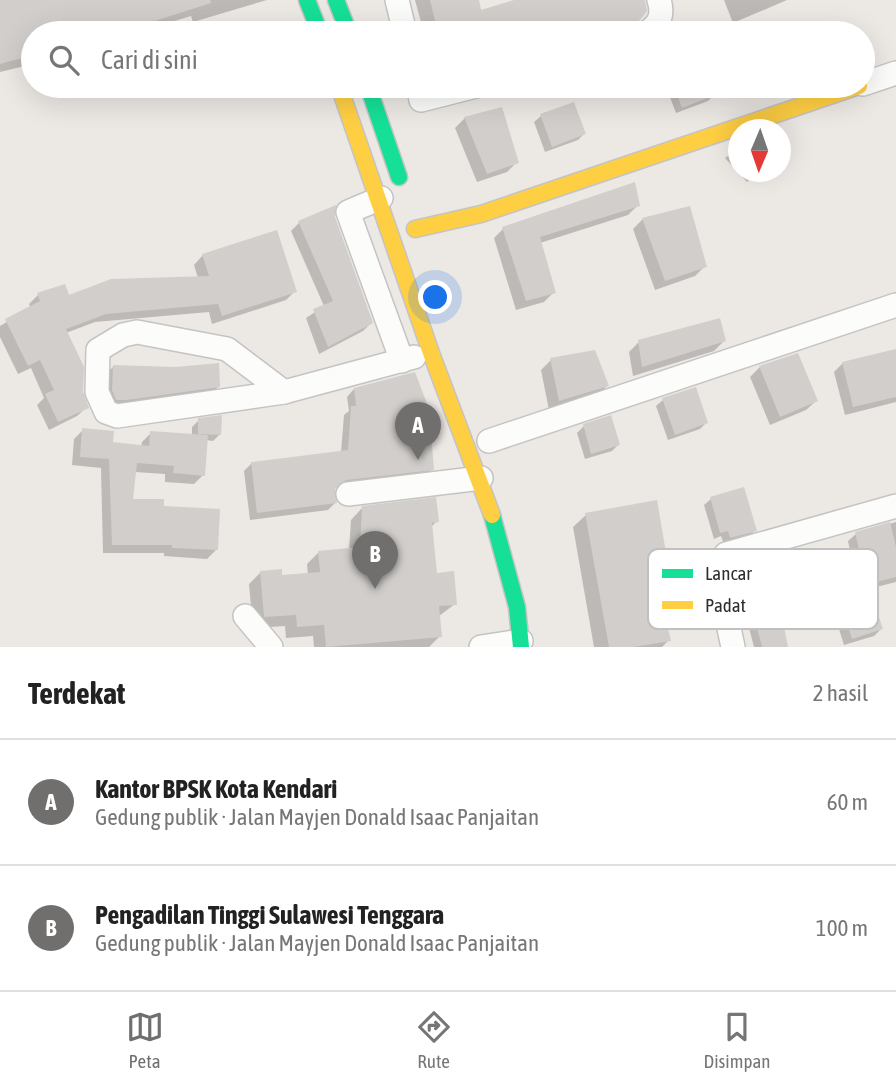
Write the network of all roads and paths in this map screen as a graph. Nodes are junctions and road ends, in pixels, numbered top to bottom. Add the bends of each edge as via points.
1 (307, 0) edge
2 (336, 0) edge
3 (397, 0) edge
4 (659, 0) edge
5 (315, 21) edge
6 (344, 21) edge
7 (402, 21) edge
8 (658, 21) edge
9 (896, 73) edge
10 (875, 80) edge
11 (343, 98) edge
12 (372, 98) edge
13 (823, 98) edge
14 (404, 192) dead end
15 (380, 198) junction
16 (415, 229) dead end
17 (896, 304) edge
18 (431, 351) junction
19 (402, 361) junction
20 (284, 392) junction
21 (489, 441) dead end
22 (481, 478) junction
23 (348, 494) dead end
24 (896, 506) edge
25 (744, 549) edge
26 (245, 616) dead end
27 (729, 629) edge
28 (521, 644) edge
29 (271, 647) edge
30 (481, 647) edge
31 (733, 647) edge

1 - 5 main road
2 - 6 main road
3 - 7 street
4 - 8 street
9 - 10 street
11 - 15 main road
12 - 14 main road
13 - 16 main road via 481,214
15 - 18 main road
15 - 19 street via 348,212
17 - 21 street
18 - 19 street
18 - 22 main road
19 - 20 street
20 - 20 street via 117,416 107,412 97,392 98,351 137,332 207,343 227,349
22 - 23 street
22 - 28 main road via 503,545
24 - 25 street
26 - 29 street
27 - 31 street
28 - 30 street

